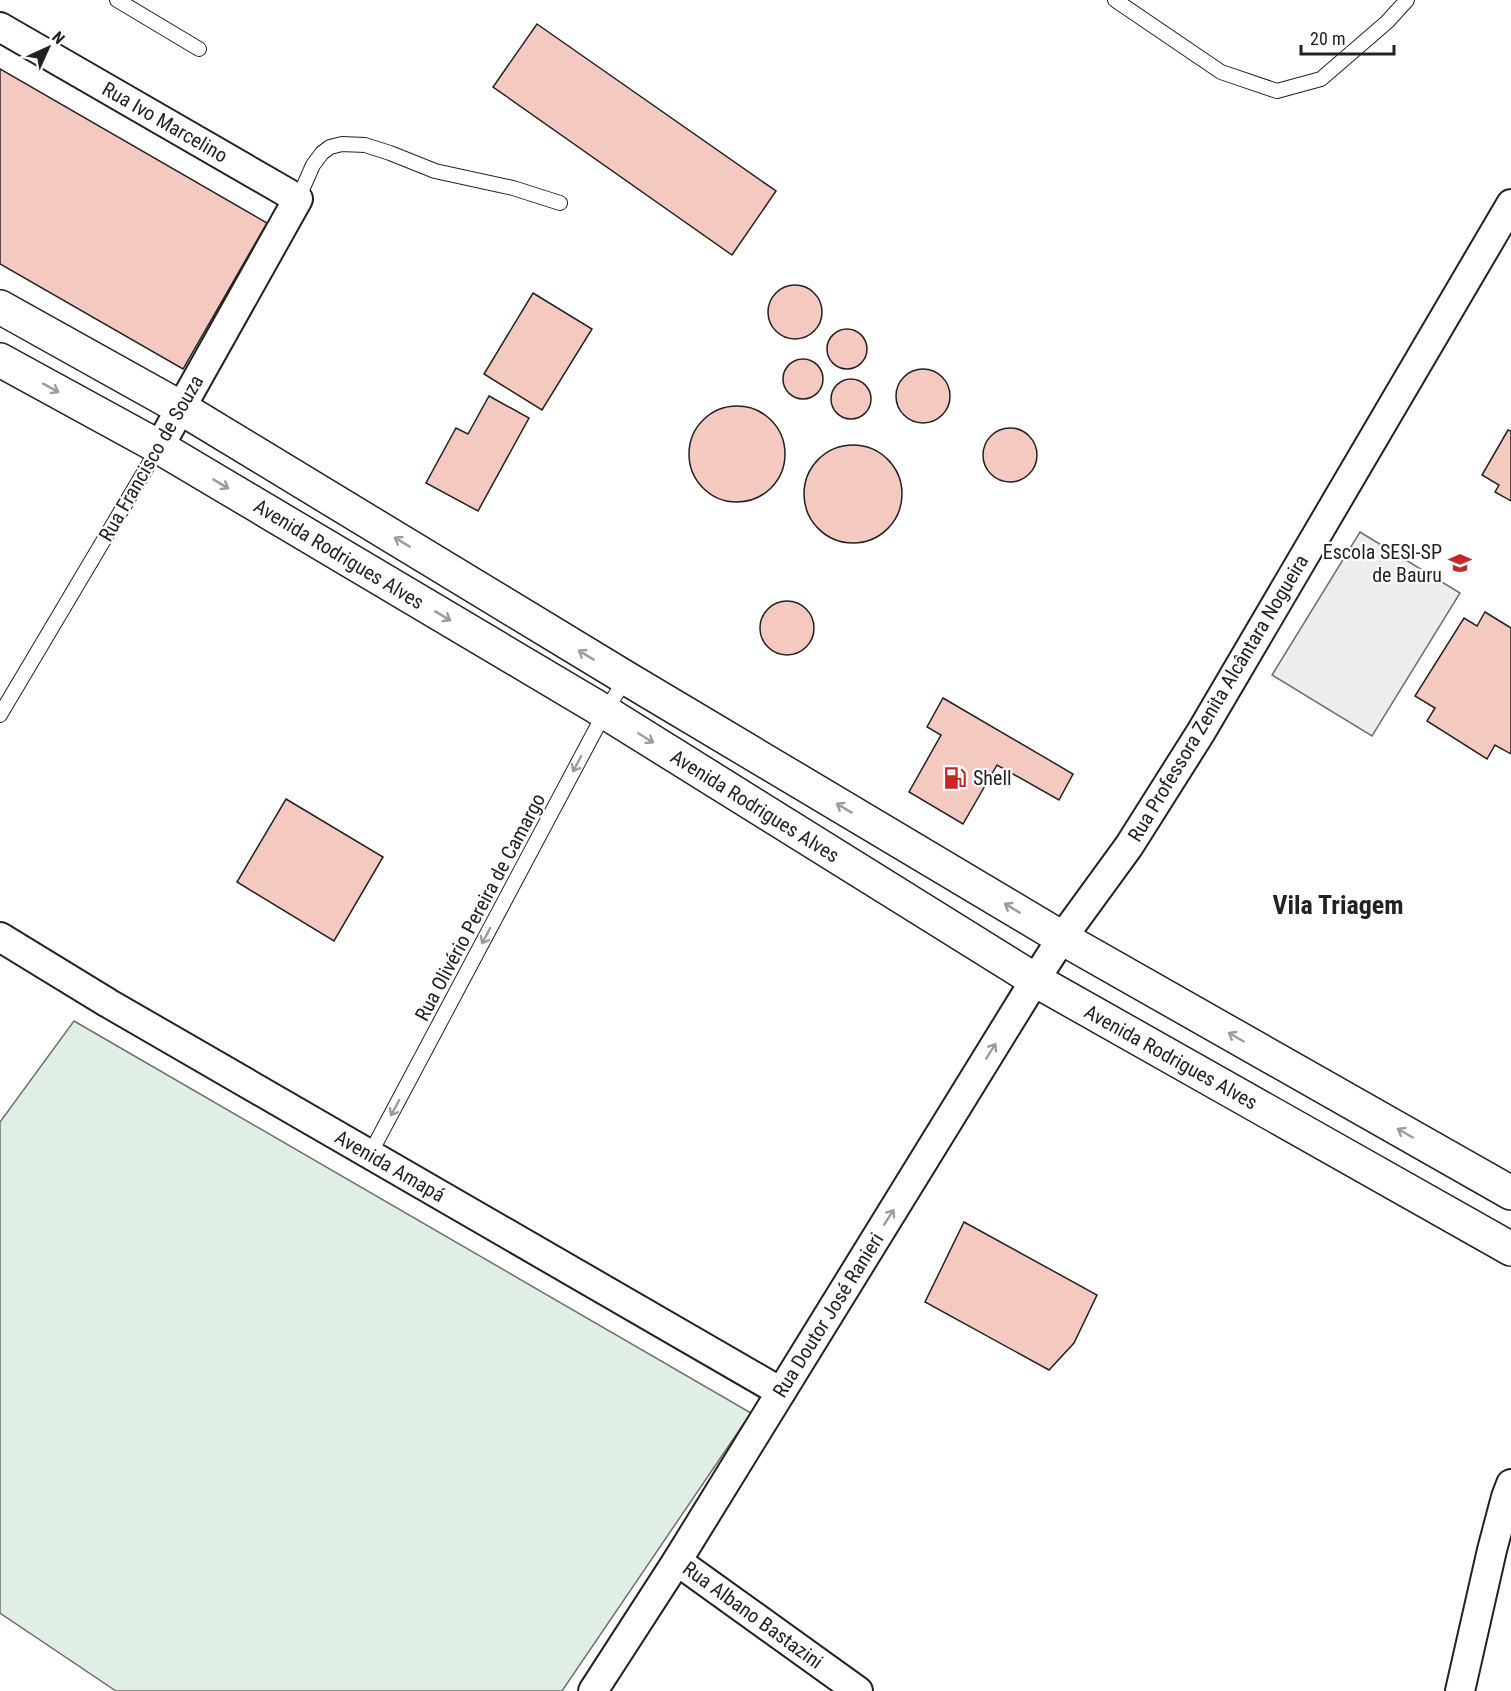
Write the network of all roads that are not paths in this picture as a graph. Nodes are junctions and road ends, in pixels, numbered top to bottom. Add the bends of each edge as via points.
1 (117, 0) edge
2 (1115, 0) edge
3 (1407, 0) edge
4 (0, 27) edge
5 (199, 49) dead end
6 (298, 199) junction
7 (560, 203) dead end
8 (1511, 204) edge
9 (0, 307) edge
10 (0, 360) edge
11 (181, 408) junction
12 (159, 447) junction
13 (626, 678) junction
14 (605, 712) junction
15 (0, 715) edge
16 (0, 937) edge
17 (1062, 938) junction
18 (1035, 980) junction
19 (1436, 1150) junction
20 (370, 1154) junction
21 (1511, 1193) edge
22 (1416, 1194) junction
23 (1511, 1249) edge
24 (781, 1392) junction
25 (1511, 1484) edge
26 (677, 1561) junction
27 (593, 1691) edge
28 (858, 1691) edge
29 (1460, 1691) edge

1 - 5 lane
2 - 3 lane via 1221,72 1277,91 1321,79
4 - 6 street, Rua Ivo Marcelino
6 - 7 lane via 322,153 342,144 365,145 435,171
6 - 11 street, Rua Francisco de Souza
8 - 17 street, Rua Professora Zenita Alcântara Nogueira via 1201,732 1128,846
9 - 11 main road
10 -> 12 main road, Avenida Rodrigues Alves
11 - 12 street, Rua Francisco de Souza
13 -> 11 main road
12 -> 14 main road, Avenida Rodrigues Alves
12 - 15 lane, Rua Francisco de Souza
13 - 14 lane, Rua Olivério Pereira de Camargo
17 -> 13 main road
14 -> 18 main road, Avenida Rodrigues Alves
14 -> 20 lane, Rua Olivério Pereira de Camargo
16 - 20 street, Avenida Amapá
17 - 18 street, Rua Doutor José Ranieri
19 -> 17 main road
18 - 22 main road, Avenida Rodrigues Alves
24 -> 18 street, Rua Doutor José Ranieri
19 - 21 main road
19 - 22 main road
20 - 24 street, Avenida Amapá
22 - 23 main road, Avenida Rodrigues Alves
24 - 26 street, Rua Doutor José Ranieri
25 - 29 street
26 - 27 street, Rua Doutor José Ranieri
26 - 28 street, Rua Albano Bastazini

